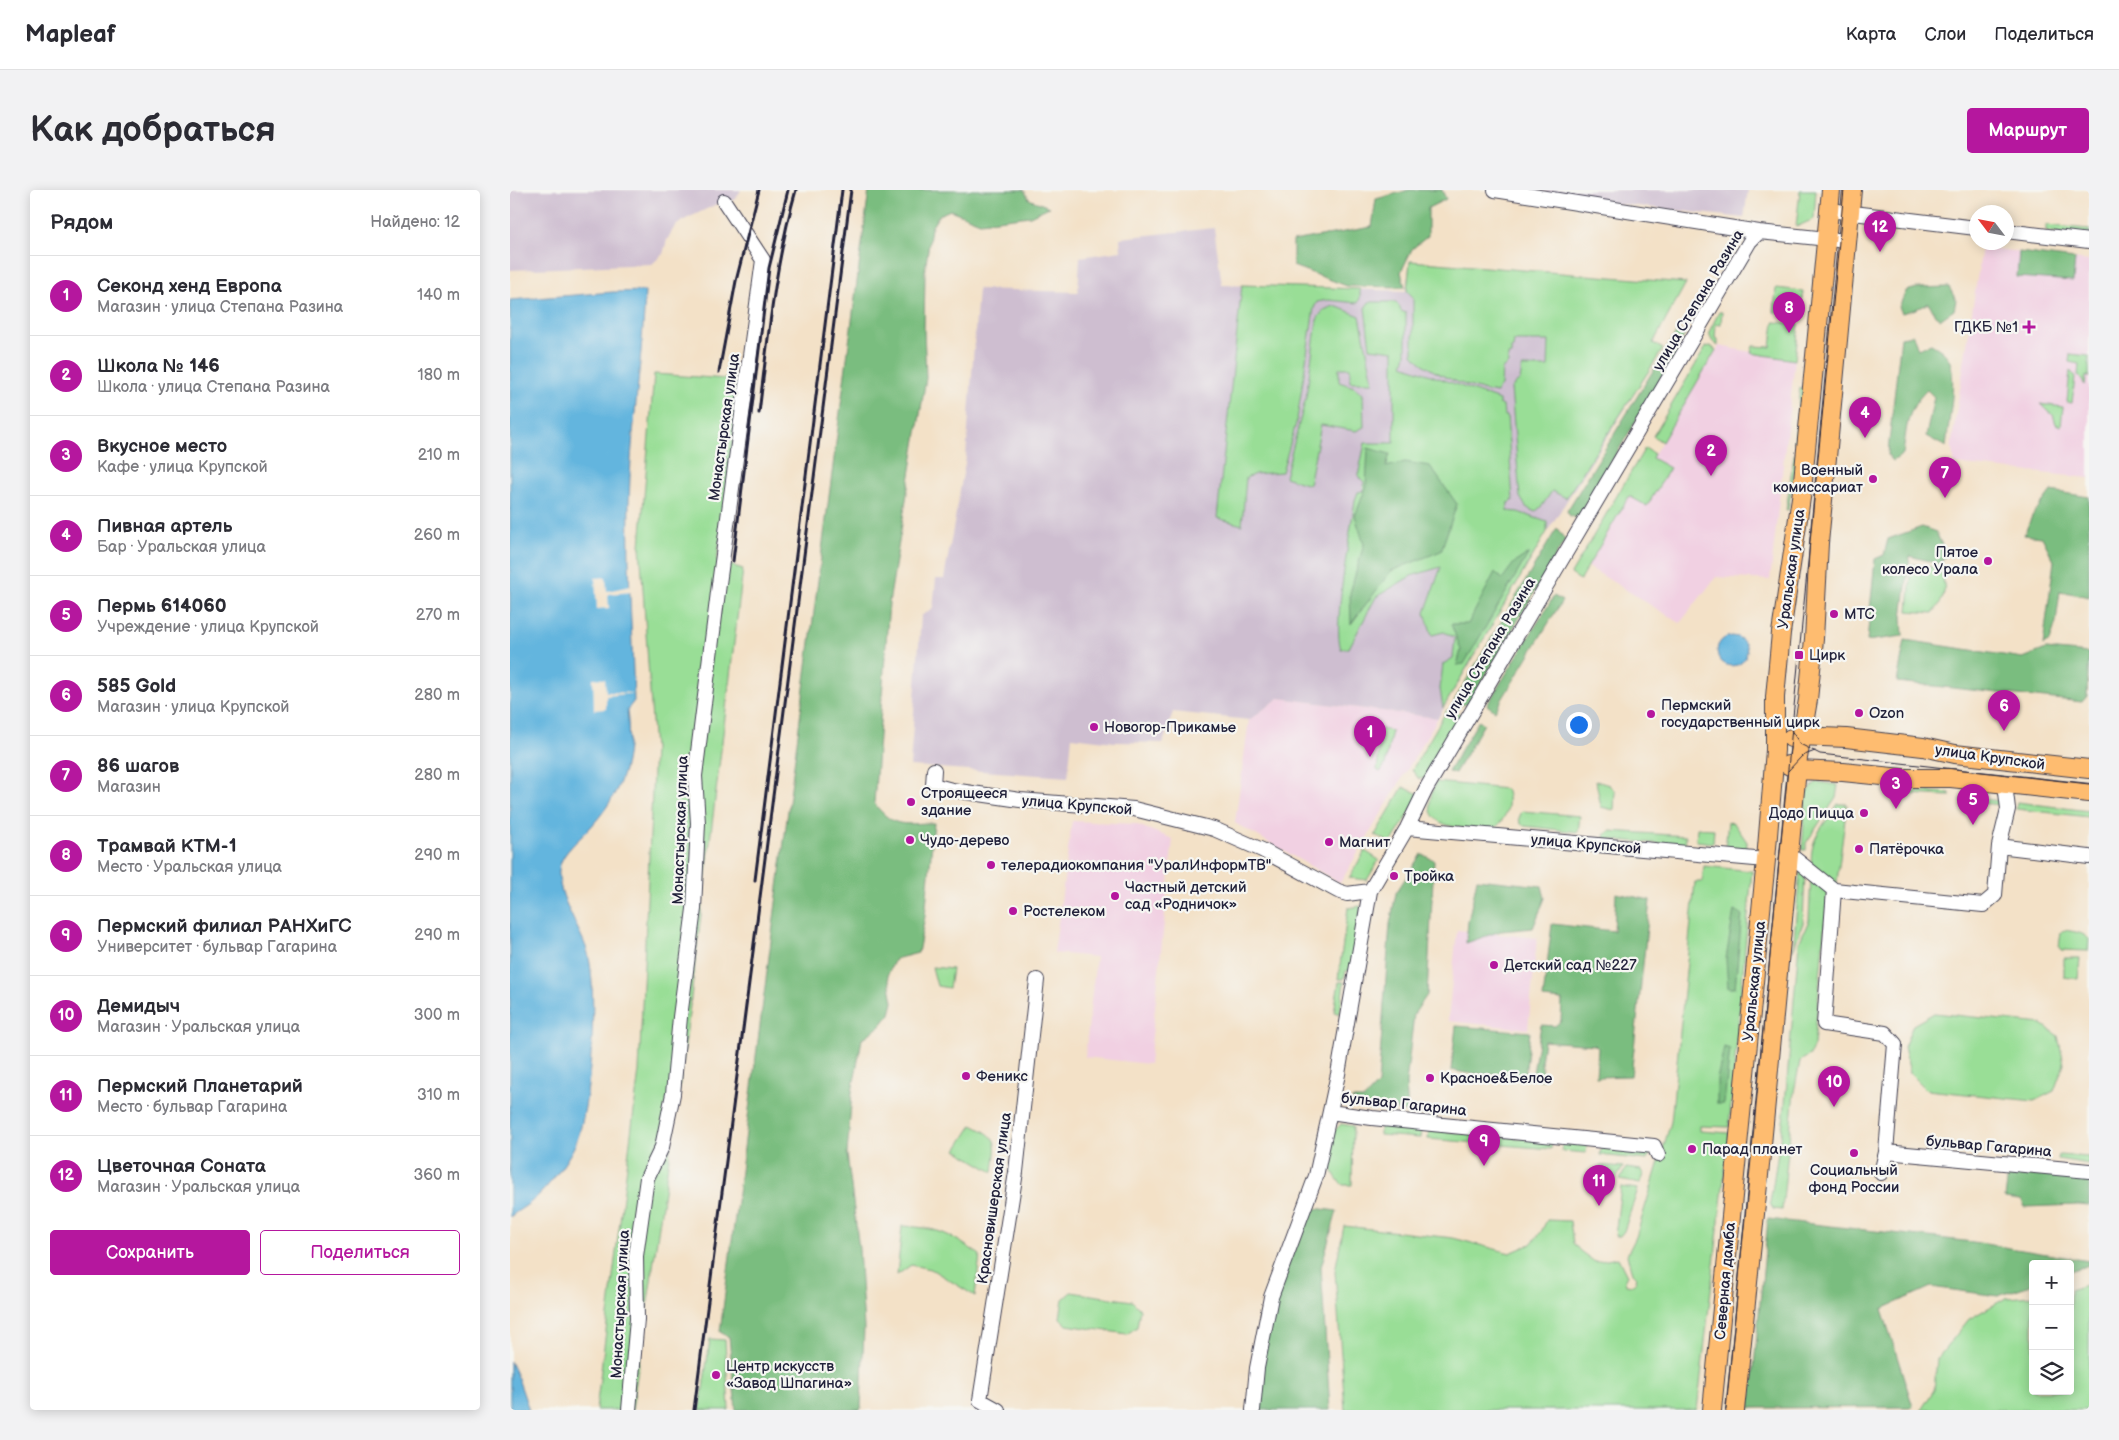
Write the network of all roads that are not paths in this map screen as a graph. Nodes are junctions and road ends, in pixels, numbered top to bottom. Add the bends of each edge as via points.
1 (1495, 190) edge
2 (1831, 190) edge
3 (1852, 190) edge
4 (724, 201) dead end
5 (1829, 210) junction
6 (1850, 211) junction
7 (1969, 227) edge
8 (1759, 232) junction
9 (2014, 232) edge
10 (1826, 239) junction
11 (1847, 241) junction
12 (2089, 241) edge
13 (1801, 736) junction
14 (1775, 750) junction
15 (934, 770) dead end
16 (1798, 770) junction
17 (2089, 770) edge
18 (2005, 784) junction
19 (2089, 794) edge
20 (1407, 828) junction
21 (2000, 846) junction
22 (1789, 854) junction
23 (2089, 857) edge
24 (1766, 860) junction
25 (1834, 890) junction
26 (1370, 891) junction
27 (1037, 980) dead end
28 (1330, 1112) junction
29 (1886, 1152) junction
30 (1737, 1153) joint
31 (1658, 1155) dead end
32 (1762, 1155) joint
33 (2089, 1171) edge
34 (1881, 1174) dead end
35 (629, 1410) edge
36 (998, 1410) edge
37 (1253, 1410) edge
38 (1712, 1410) edge
39 (1735, 1410) edge

1 - 8 street
2 - 5 main road, Уральская улица
3 - 6 main road, Уральская улица
4 - 35 street, Монастырская улица via 763,260 695,776 698,823 694,909 673,1094 662,1147 647,1178 636,1256 637,1319
5 - 6 street
5 - 10 main road, Уральская улица
6 - 7 street
6 - 11 main road, Уральская улица
8 - 10 street
8 - 20 street, улица Степана Разина via 1750,241 1587,515 1426,788
9 - 12 street
10 - 11 street
10 - 14 main road, Уральская улица via 1802,491 1781,633 1775,697
11 - 13 main road, Уральская улица via 1808,700
13 - 14 main road via 1786,740
13 - 16 main road, Уральская улица
13 - 17 main road, улица Крупской via 1846,738
14 - 16 main road via 1781,761
14 - 24 main road, Уральская улица
15 - 26 street, улица Крупской via 933,785 952,790 1020,800 1134,809 1214,829 1262,850 1338,891 1347,894
16 - 18 main road, улица Крупской
16 - 22 main road, Уральская улица
18 - 19 main road, улица Крупской
18 - 21 street via 2008,809
20 - 24 street, улица Крупской
20 - 26 street, улица Степана Разина
21 - 23 street
21 - 25 street via 1995,896 1983,905
22 - 25 street
22 - 32 main road, Уральская улица
24 - 30 main road, Уральская улица
25 - 29 street via 1824,1024 1885,1033 1895,1044
26 - 28 street, улица Степана Разина
27 - 36 street, Красновишерская улица via 1016,1172 980,1400
28 - 31 street, бульвар Гагарина via 1654,1146
28 - 37 street, бульвар Гагарина via 1316,1176 1271,1297 1257,1368
29 - 33 street, бульвар Гагарина
29 - 34 street
30 - 38 main road, Северная дамба
32 - 39 main road, Северная дамба

